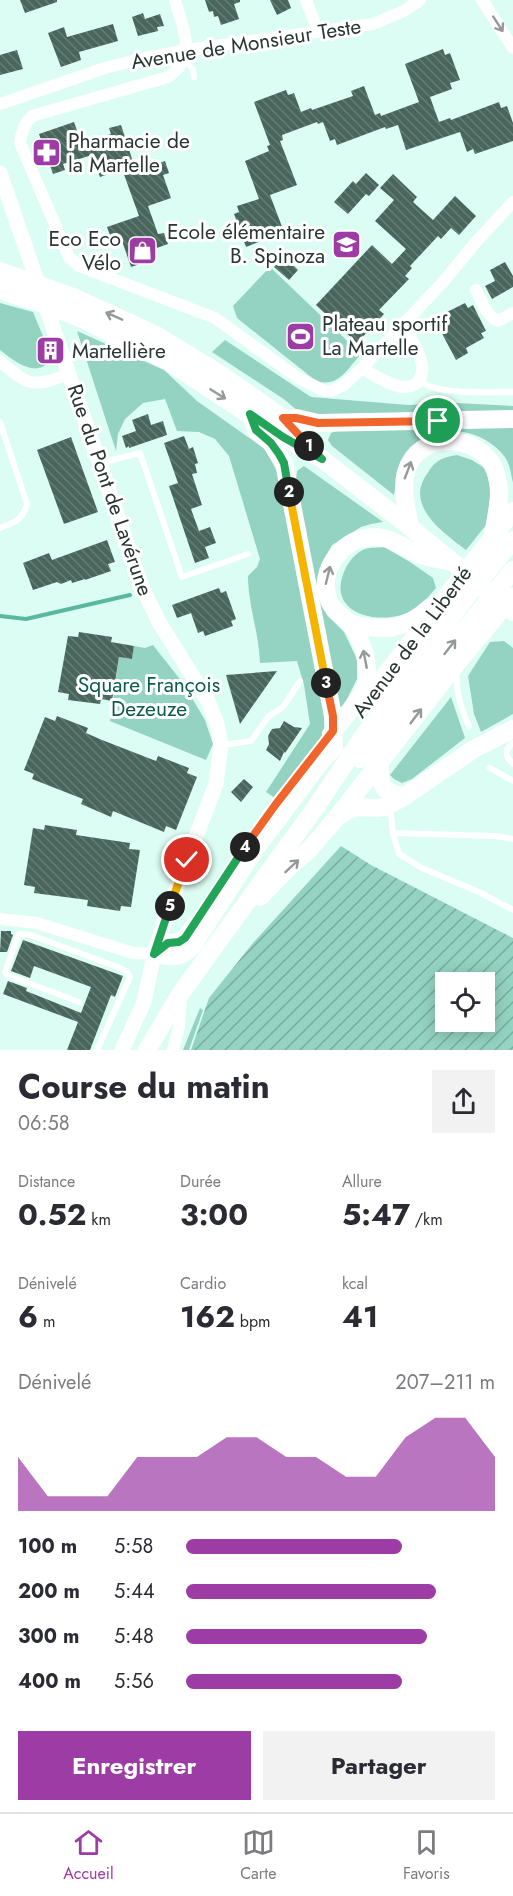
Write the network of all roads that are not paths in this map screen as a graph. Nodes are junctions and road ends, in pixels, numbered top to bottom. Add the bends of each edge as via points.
1 (176, 0) edge
2 (306, 0) edge
3 (420, 0) edge
4 (482, 0) edge
5 (401, 5) edge
6 (318, 32) junction
7 (513, 48) edge
8 (185, 55) junction
9 (194, 77) dead end
10 (0, 104) edge
11 (0, 173) edge
12 (513, 202) edge
13 (6, 282) edge
14 (476, 290) dead end
15 (513, 313) edge
16 (403, 323) junction
17 (0, 361) edge
18 (362, 368) junction
19 (69, 374) junction
20 (420, 381) junction
21 (513, 392) edge
22 (250, 414) junction
23 (283, 418) junction
24 (513, 419) edge
25 (0, 422) edge
26 (322, 459) junction
27 (100, 463) junction
28 (513, 511) edge
29 (410, 527) junction
30 (0, 528) edge
31 (493, 536) junction
32 (513, 540) edge
33 (248, 554) dead end
34 (453, 563) junction
35 (513, 570) edge
36 (449, 592) junction
37 (513, 596) edge
38 (513, 612) edge
39 (351, 624) junction
40 (458, 662) junction
41 (300, 681) dead end
42 (469, 726) dead end
43 (513, 729) edge
44 (333, 740) junction
45 (513, 743) edge
46 (221, 745) junction
47 (380, 764) junction
48 (513, 764) edge
49 (490, 768) dead end
50 (513, 781) edge
51 (405, 796) junction
52 (318, 804) junction
53 (385, 807) junction
54 (338, 816) junction
55 (393, 833) junction
56 (513, 839) edge
57 (289, 843) junction
58 (513, 910) edge
59 (0, 919) edge
60 (19, 921) junction
61 (19, 934) junction
62 (220, 937) junction
63 (154, 954) junction
64 (180, 993) junction
65 (79, 1002) dead end
66 (97, 1050) edge
67 (122, 1050) edge
68 (147, 1050) edge
69 (173, 1050) edge

1 - 8 street via 186,38
2 - 6 street
3 - 5 street, Avenue de Monsieur Teste
4 -> 7 street
5 - 6 street, Avenue de Monsieur Teste via 373,24
6 - 8 street, Avenue de Monsieur Teste
8 - 9 lane
8 - 10 street, Avenue de Monsieur Teste via 105,68
8 - 18 street via 178,70 168,77 38,114 26,123 20,143 69,257 80,266 215,318 298,378 325,391 344,385
11 - 19 street, Rue du Pont de Lavérune
12 - 16 street
13 -> 22 main road via 169,362
23 -> 13 main road via 156,335 73,297
14 - 15 street via 494,320
16 - 18 street
16 - 20 street via 422,363
17 - 19 street via 27,382
18 - 20 street via 403,387
19 - 27 street, Rue du Pont de Lavérune
20 - 21 lane via 445,390
22 - 26 main road
22 - 44 main road via 256,430 271,443 284,463 333,716
23 - 24 main road via 318,423
23 - 26 main road
25 - 30 lane via 27,504 24,515
26 - 29 main road
27 - 33 lane via 140,453 182,576
27 - 46 street, Rue du Pont de Lavérune via 147,598 212,709
28 - 31 main road, Avenue de la Liberté
29 -> 31 main road via 403,488 406,470 423,448 452,440 468,444 484,455 494,469 499,501
29 - 34 main road
31 - 36 main road, Avenue de la Liberté
32 - 52 main road, Avenue de la Liberté via 368,729
34 - 38 main road
39 -> 34 main road via 330,602 325,583 333,561 347,544 383,538 427,557
52 -> 35 main road, Avenue de la Liberté via 364,755
36 - 39 main road via 402,626 382,629
36 - 44 main road, Avenue de la Liberté
37 - 40 main road
44 -> 39 main road via 366,682 365,656
40 - 42 lane via 456,683
47 -> 40 main road
41 - 46 lane via 283,707 269,716 251,741
43 - 51 main road via 474,749
44 - 57 main road, Avenue de la Liberté via 329,764
44 - 63 main road via 248,842 185,938 168,943
45 - 48 lane via 506,755
46 - 63 street via 216,784
47 - 51 main road via 384,787 394,795
47 - 54 main road
49 - 50 lane
51 - 53 main road
52 - 57 main road, Avenue de la Liberté
53 - 54 main road via 358,807
53 - 55 lane via 391,815
62 -> 54 main road
55 - 56 lane
55 - 58 lane via 399,854
57 - 62 main road, Avenue de la Liberté
59 - 60 street
60 - 61 lane
60 - 63 street via 133,953
61 - 65 lane via 7,975
61 - 66 lane via 31,935 127,972 130,977
62 - 64 main road, Avenue de la Liberté
63 - 67 street via 144,1002
64 - 68 main road, Avenue de la Liberté
64 - 69 street via 182,1008

